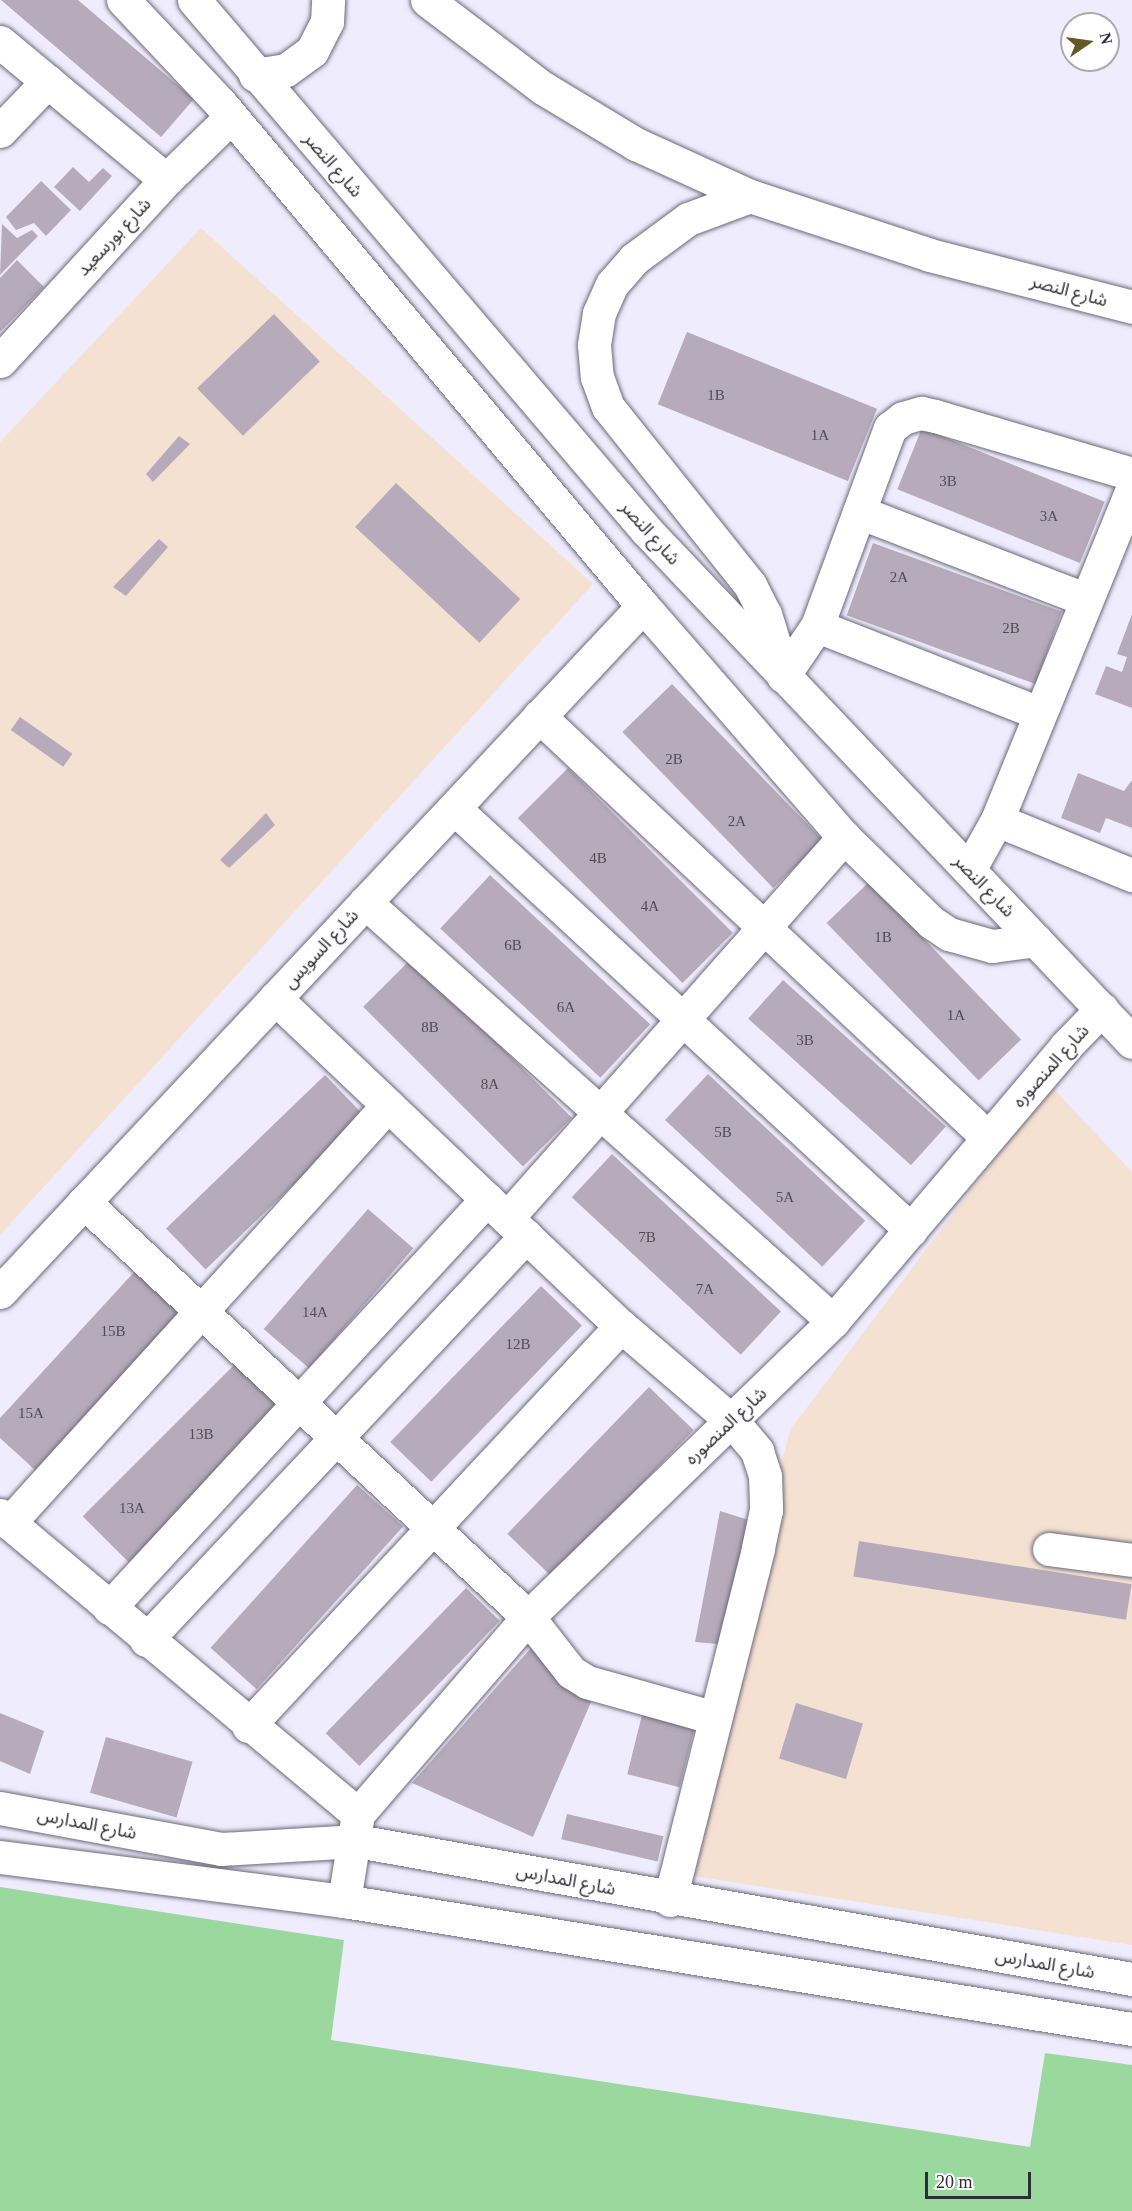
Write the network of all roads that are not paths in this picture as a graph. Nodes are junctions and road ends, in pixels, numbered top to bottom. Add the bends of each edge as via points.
1 (123, 0) edge
2 (194, 0) edge
3 (328, 0) edge
4 (427, 0) edge
5 (0, 42) edge
6 (255, 75) junction
7 (48, 81) junction
8 (231, 117) junction
9 (0, 131) edge
10 (166, 180) junction
11 (750, 196) junction
12 (1132, 307) edge
13 (0, 361) edge
14 (1132, 474) edge
15 (1132, 490) edge
16 (859, 512) junction
17 (1085, 599) junction
18 (643, 606) junction
19 (817, 626) junction
20 (783, 676) junction
21 (1039, 714) junction
22 (539, 716) junction
23 (454, 808) junction
24 (997, 820) junction
25 (844, 837) junction
26 (969, 870) junction
27 (1132, 874) edge
28 (365, 902) junction
29 (764, 928) junction
30 (1036, 940) junction
31 (275, 998) junction
32 (1102, 1009) junction
33 (683, 1019) junction
34 (1132, 1042) edge
35 (388, 1105) junction
36 (600, 1113) junction
37 (988, 1138) junction
38 (84, 1202) junction
39 (507, 1218) junction
40 (911, 1230) junction
41 (0, 1292) edge
42 (201, 1311) junction
43 (833, 1321) junction
44 (621, 1326) junction
45 (299, 1403) junction
46 (733, 1422) junction
47 (337, 1438) junction
48 (5, 1519) edge
49 (432, 1528) junction
50 (1049, 1549) dead end
51 (1132, 1560) edge
52 (109, 1608) junction
53 (528, 1617) junction
54 (146, 1640) junction
55 (715, 1718) junction
56 (248, 1726) junction
57 (0, 1808) edge
58 (357, 1828) junction
59 (0, 1857) edge
60 (670, 1900) junction
61 (344, 1901) junction
62 (1132, 1979) edge
63 (1132, 2030) edge

1 - 8 street
2 - 6 street, شارع النصر
3 - 6 street via 327,22 312,51 286,70
4 - 11 street, شارع النصر via 570,105 636,144
5 - 7 street
6 - 20 street, شارع النصر via 646,530
7 - 9 street
7 - 10 street
8 - 10 street, شارع بورسعيد
8 - 18 street
10 - 13 street, شارع بورسعيد
11 - 12 street, شارع النصر via 930,255
11 - 20 street via 688,219 634,259 612,284 599,313 594,345 597,377 608,407 750,585 765,614
14 - 16 street via 921,413 890,428
15 - 17 street
16 - 17 street
16 - 19 street
17 - 21 street
18 - 22 street, شارع السويس
18 - 25 street
19 - 20 street
19 - 21 street
20 - 26 street, شارع النصر
21 - 24 street
22 - 23 street, شارع السويس
22 - 29 street
23 - 28 street, شارع السويس
23 - 33 street
24 - 26 street
24 - 27 street
25 - 29 street
25 - 30 street via 931,922 949,934 992,946
26 - 30 street, شارع النصر
28 - 31 street, شارع السويس
28 - 36 street
29 - 33 street
29 - 37 street
30 - 32 street, شارع النصر
31 - 35 street
31 - 38 street, شارع السويس
32 - 34 street, شارع النصر
32 - 37 street, شارع المنصوره
33 - 36 street
33 - 40 street
35 - 39 street
35 - 42 street
36 - 39 street
36 - 43 street
37 - 40 street, شارع المنصوره
38 - 41 street, شارع السويس
38 - 42 street
39 - 44 street
39 - 45 street
39 - 47 street
40 - 43 street, شارع المنصوره
42 - 45 street
42 - 48 street
43 - 46 street, شارع المنصوره
44 - 46 street
44 - 49 street
45 - 47 street
45 - 52 street
46 - 53 street, شارع المنصوره via 632,1512
46 - 55 street via 757,1451 765,1476 766,1510
47 - 49 street
47 - 54 street
48 - 52 street
49 - 53 street
49 - 56 street
50 - 51 street
52 - 54 street
53 - 55 street via 559,1661 587,1682
53 - 58 street, شارع المنصوره
54 - 56 street
55 - 60 street
56 - 58 street
57 - 58 street, شارع المدارس via 221,1850
58 - 60 street, شارع المدارس
58 - 61 street
59 - 61 street
60 - 62 street, شارع المدارس
61 - 63 street

